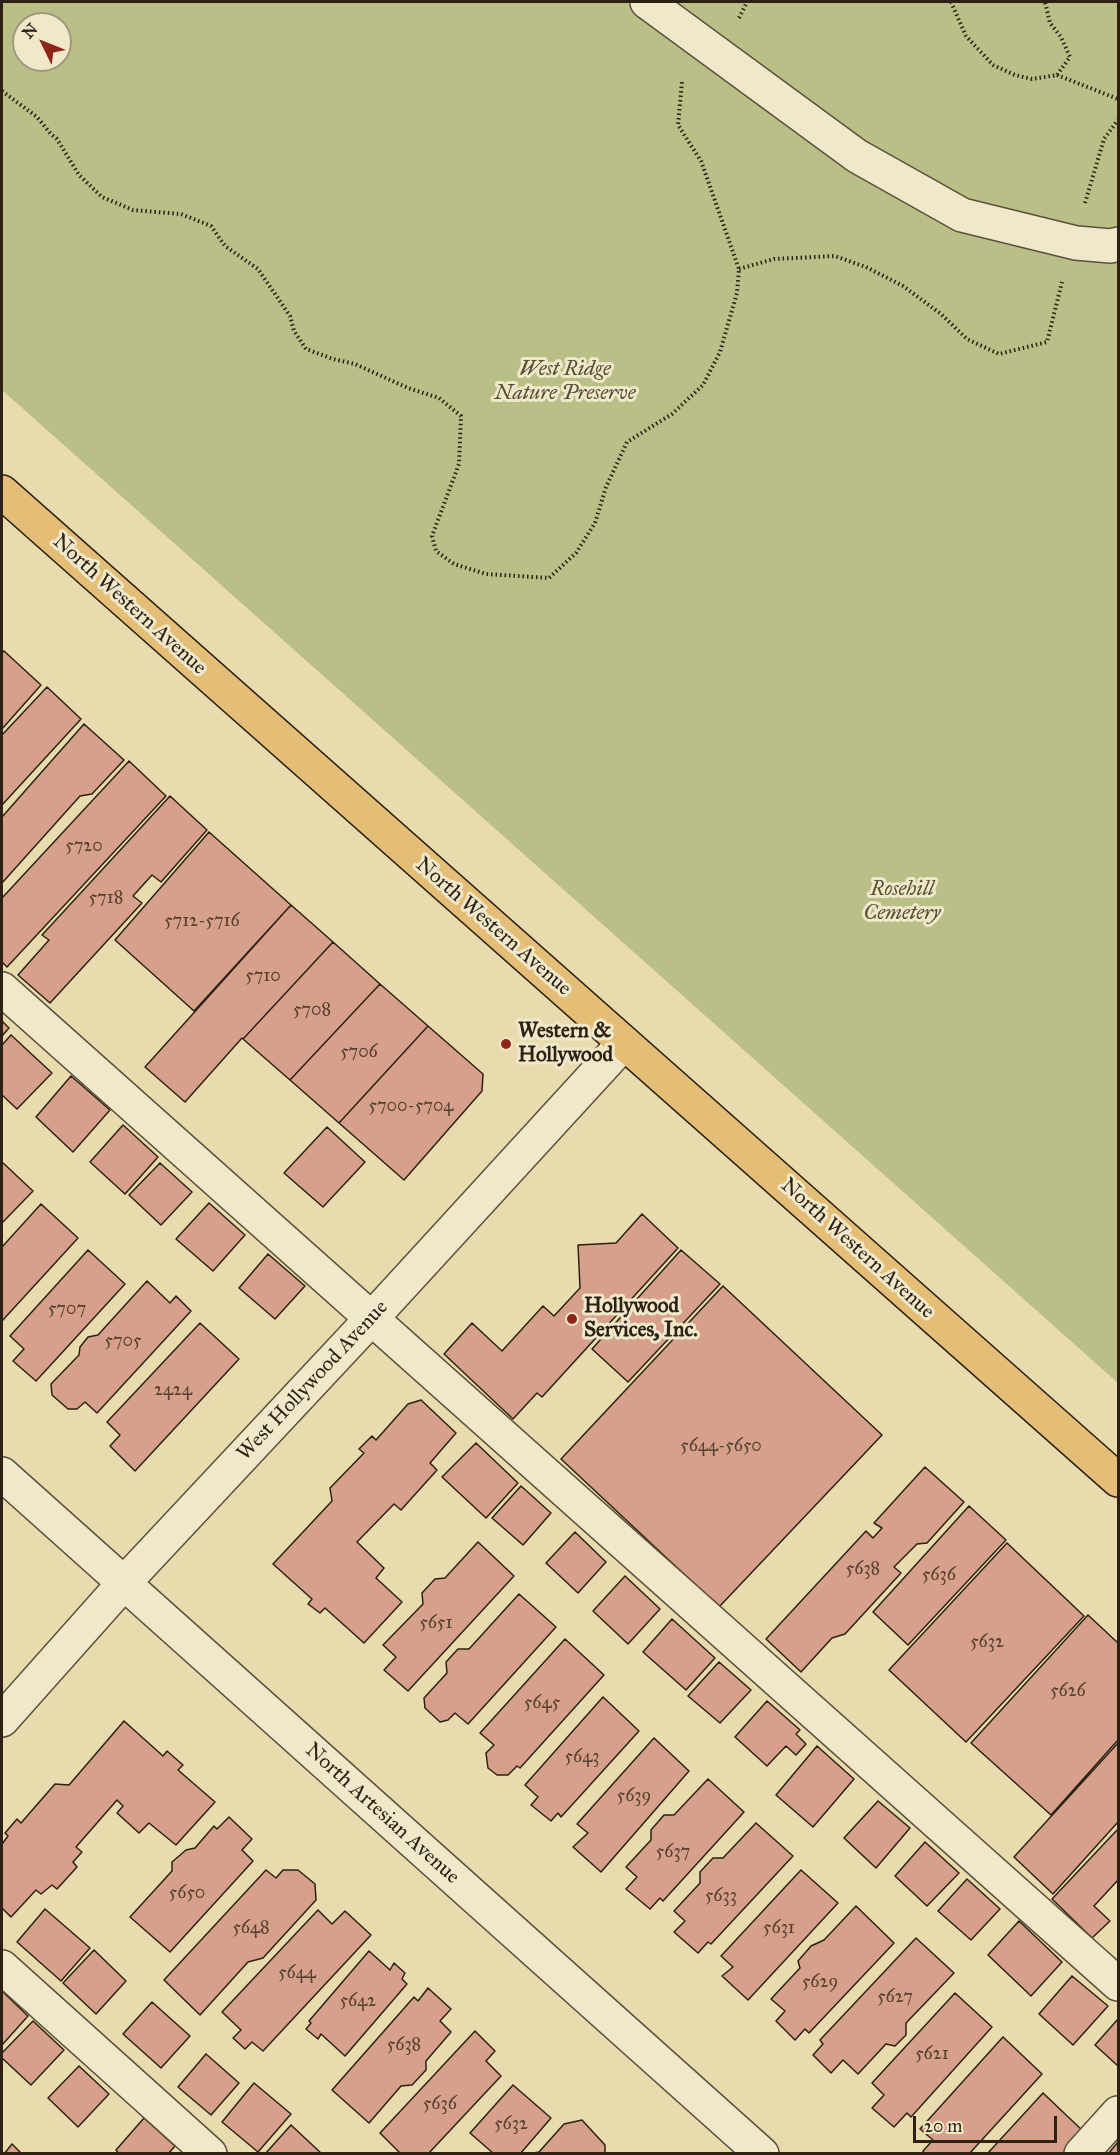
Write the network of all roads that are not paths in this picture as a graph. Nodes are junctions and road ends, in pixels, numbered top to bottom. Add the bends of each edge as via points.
1 (647, 2) edge
2 (1119, 244) edge
3 (2, 492) edge
4 (2, 988) edge
5 (624, 1043) junction
6 (372, 1318) junction
7 (2, 1474) edge
8 (1119, 1480) edge
9 (124, 1583) junction
10 (2, 1720) edge
11 (2, 1967) edge
12 (1119, 1984) edge
13 (1119, 2113) edge
14 (210, 2154) edge
15 (762, 2154) edge
16 (1081, 2154) edge

1 - 2 street via 857,156 962,215 1076,243
3 - 5 main road, North Western Avenue
4 - 6 street
5 - 6 street, West Hollywood Avenue
5 - 8 main road, North Western Avenue
6 - 9 street, West Hollywood Avenue
6 - 12 street
7 - 9 street, North Artesian Avenue
9 - 10 street, West Hollywood Avenue
9 - 15 street, North Artesian Avenue
11 - 14 street
13 - 16 street

